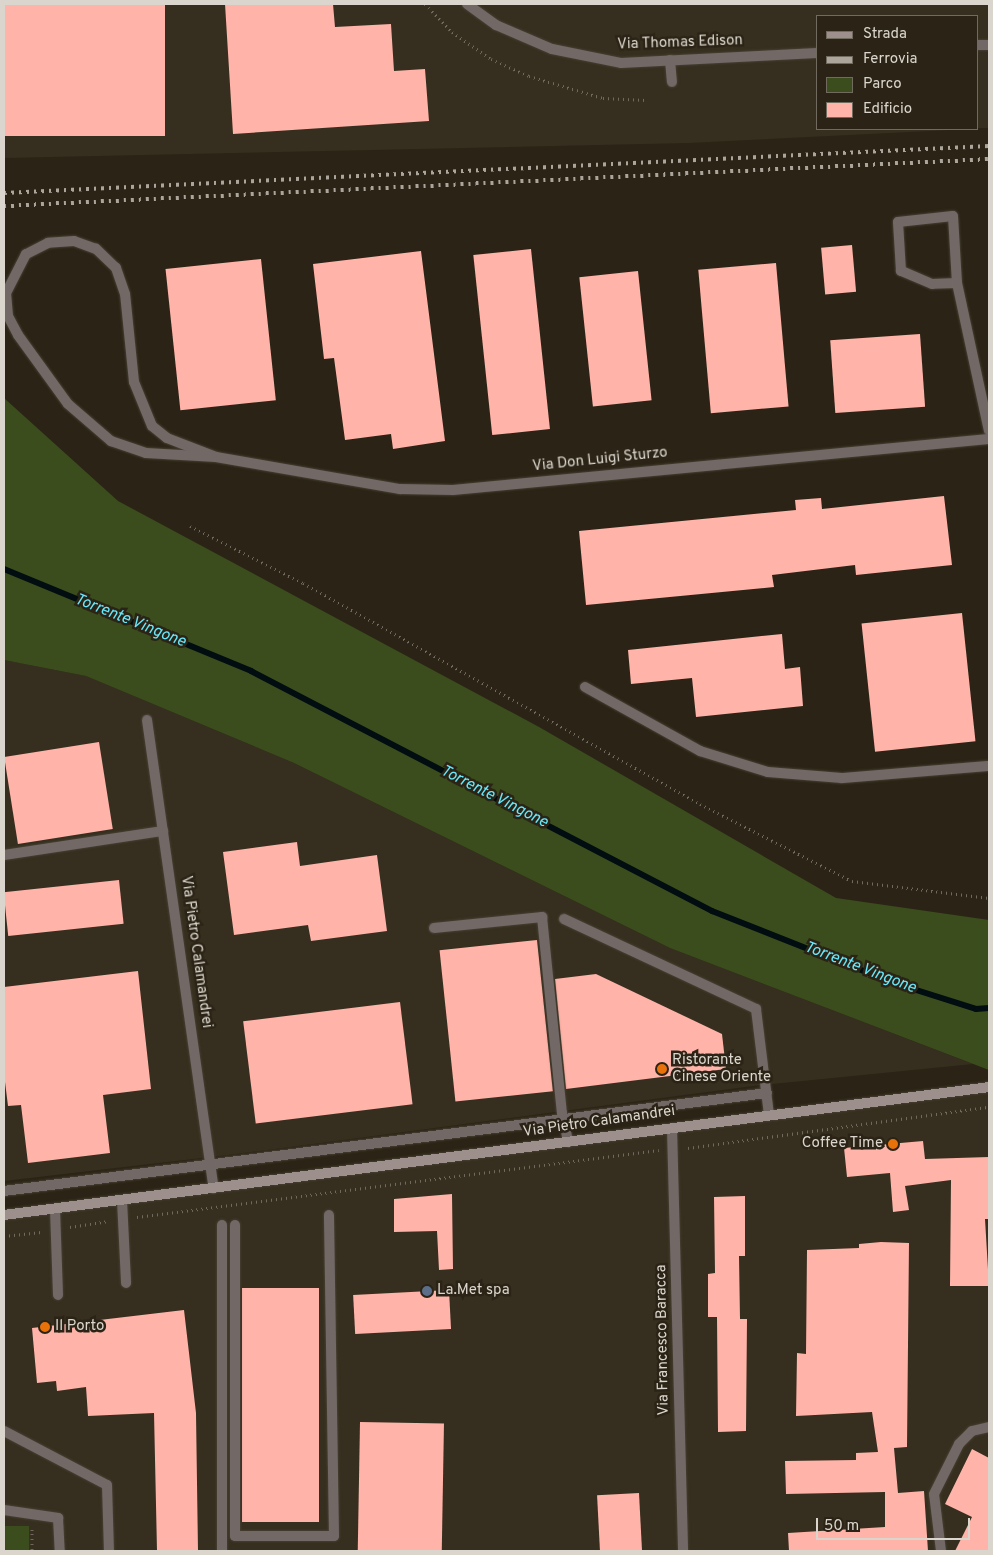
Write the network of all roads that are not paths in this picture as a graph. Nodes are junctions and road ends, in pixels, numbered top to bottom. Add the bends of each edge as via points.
1 (468, 4) edge
2 (816, 53) edge
3 (670, 60) junction
4 (672, 82) dead end
5 (958, 283) junction
6 (989, 432) edge
7 (989, 440) edge
8 (216, 457) junction
9 (585, 687) dead end
10 (147, 720) dead end
11 (989, 766) edge
12 (164, 831) junction
13 (4, 855) edge
14 (564, 918) dead end
15 (434, 928) dead end
16 (989, 1087) edge
17 (767, 1094) junction
18 (769, 1115) junction
19 (564, 1120) junction
20 (672, 1128) junction
21 (568, 1142) junction
22 (211, 1166) junction
23 (214, 1188) junction
24 (4, 1191) edge
25 (122, 1200) junction
26 (55, 1209) junction
27 (4, 1215) edge
28 (329, 1215) dead end
29 (222, 1225) dead end
30 (235, 1225) dead end
31 (126, 1284) dead end
32 (58, 1295) dead end
33 (989, 1427) edge
34 (4, 1431) edge
35 (4, 1510) edge
36 (60, 1551) edge
37 (109, 1551) edge
38 (222, 1551) edge
39 (683, 1551) edge
40 (941, 1551) edge

1 - 3 street, Via Thomas Edison via 496,25 552,49 621,63
2 - 3 street, Via Thomas Edison
3 - 4 street
5 - 5 street via 953,216 898,222 902,271 932,284
5 - 6 street
7 - 8 street, Via Don Luigi Sturzo via 453,490 400,489
8 - 8 street, Via Don Luigi Sturzo via 168,438 152,426 134,382 125,294 116,268 96,249 74,242 48,243 26,254 6,293 8,316 68,404 110,441 146,453
9 - 11 street via 700,752 768,772 842,778
10 - 12 street, Via Pietro Calamandrei
12 - 13 street
12 - 22 street, Via Pietro Calamandrei
14 - 17 street via 756,1009
15 - 19 street via 542,917
16 - 18 main road, Via Pietro Calamandrei
17 - 18 street
17 - 19 street
18 - 20 main road, Via Pietro Calamandrei
19 - 21 street
19 - 22 street
20 - 21 main road, Via Pietro Calamandrei
20 - 39 street, Via Francesco Baracca
21 - 23 main road, Via Pietro Calamandrei
22 - 23 street, Via Pietro Calamandrei
22 - 24 street
23 - 25 main road, Via Pietro Calamandrei
25 - 26 main road, Via Pietro Calamandrei
25 - 31 street
26 - 27 main road, Via Pietro Calamandrei
26 - 32 street
28 - 30 street via 334,1536 235,1536
29 - 38 street
33 - 40 street via 972,1431 959,1444 934,1494
34 - 37 street via 107,1485
35 - 36 street via 58,1518

